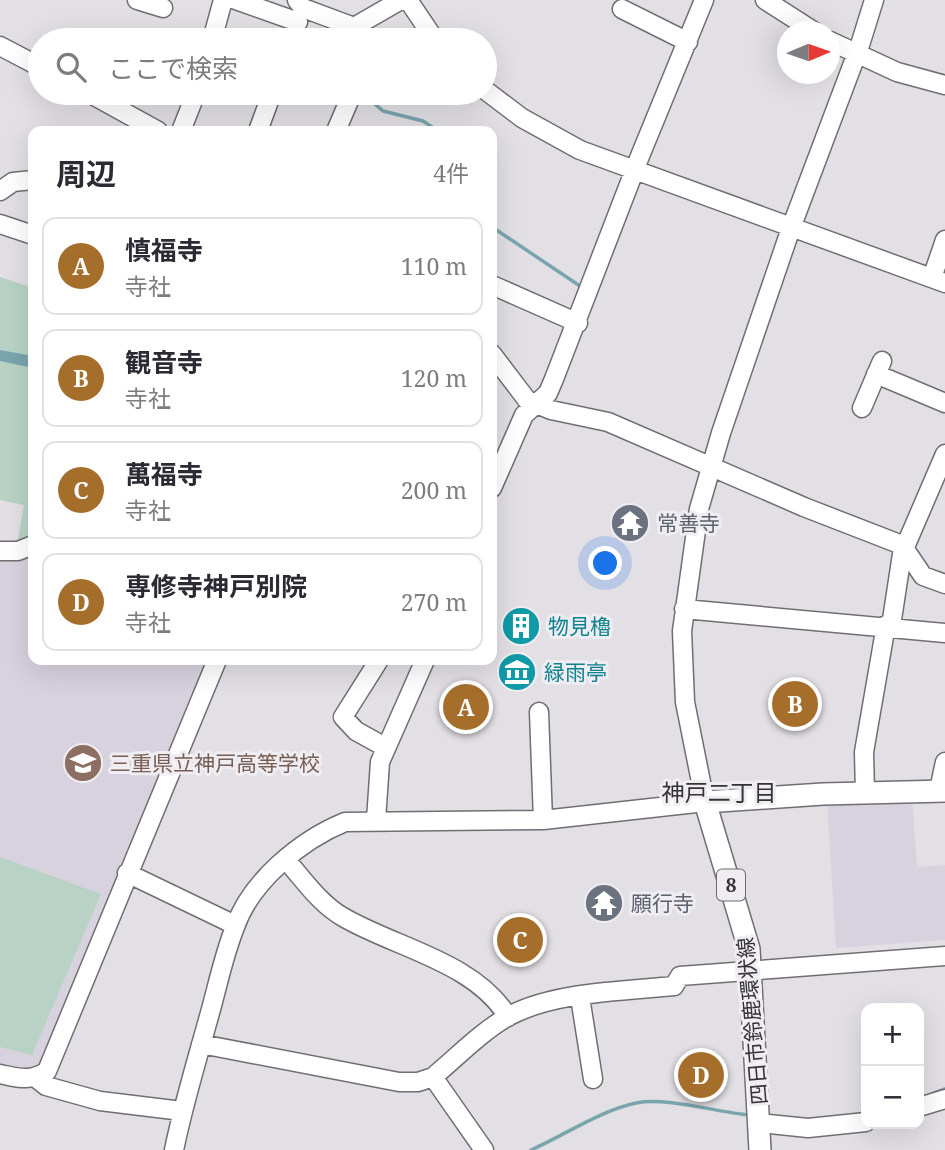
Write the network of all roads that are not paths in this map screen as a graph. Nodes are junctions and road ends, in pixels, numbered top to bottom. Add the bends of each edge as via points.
1 (137, 0) edge
2 (223, 0) edge
3 (236, 0) edge
4 (401, 0) edge
5 (408, 0) edge
6 (704, 0) edge
7 (765, 0) edge
8 (873, 0) edge
9 (163, 8) dead end
10 (622, 9) dead end
11 (299, 10) edge
12 (798, 21) edge
13 (215, 28) edge
14 (295, 28) edge
15 (427, 28) edge
16 (688, 43) junction
17 (0, 46) edge
18 (840, 46) edge
19 (856, 53) junction
20 (28, 61) edge
21 (945, 85) edge
22 (497, 99) edge
23 (110, 105) edge
24 (191, 105) edge
25 (268, 105) edge
26 (347, 105) edge
27 (146, 126) edge
28 (183, 126) edge
29 (260, 126) edge
30 (338, 126) edge
31 (636, 171) junction
32 (28, 180) edge
33 (0, 191) edge
34 (0, 224) edge
35 (791, 228) junction
36 (28, 233) edge
37 (945, 240) edge
38 (938, 280) edge
39 (497, 287) edge
40 (578, 323) junction
41 (497, 361) edge
42 (535, 403) junction
43 (945, 403) edge
44 (862, 408) dead end
45 (945, 454) edge
46 (711, 467) junction
47 (497, 477) edge
48 (28, 547) edge
49 (904, 548) junction
50 (0, 551) edge
51 (945, 584) edge
52 (684, 609) junction
53 (888, 626) junction
54 (945, 633) edge
55 (215, 665) edge
56 (376, 665) edge
57 (423, 665) edge
58 (539, 712) dead end
59 (385, 747) junction
60 (945, 762) edge
61 (942, 790) edge
62 (865, 793) junction
63 (705, 802) junction
64 (376, 820) junction
65 (543, 820) junction
66 (286, 860) junction
67 (127, 873) junction
68 (235, 925) junction
69 (945, 956) edge
70 (751, 970) junction
71 (580, 997) junction
72 (508, 1017) junction
73 (201, 1044) junction
74 (0, 1074) edge
75 (433, 1077) junction
76 (36, 1078) junction
77 (593, 1079) dead end
78 (945, 1099) edge
79 (924, 1105) edge
80 (182, 1111) junction
81 (760, 1118) junction
82 (861, 1123) edge
83 (174, 1150) edge
84 (484, 1150) edge
85 (760, 1150) edge

1 - 9 street
2 - 13 street
3 - 11 street
4 - 11 street via 354,27
5 - 15 street
6 - 16 street
7 - 12 street
8 - 19 street
10 - 16 street
11 - 14 street
16 - 31 street
17 - 20 street
18 - 19 street
19 - 21 street via 897,72
19 - 35 street
22 - 31 street via 547,134
23 - 27 street
24 - 28 street
25 - 29 street
26 - 30 street
31 - 35 street
31 - 40 street
32 - 33 street via 13,182
34 - 36 street
35 - 38 street
35 - 46 street
37 - 38 street
39 - 40 street
40 - 42 street via 548,393
41 - 42 street via 527,400
42 - 46 street via 608,422
42 - 47 street via 524,415
43 - 44 street via 879,368
45 - 49 street
46 - 49 street
46 - 52 street via 699,509
48 - 50 street
49 - 51 street via 923,576
49 - 53 street
52 - 53 street
52 - 63 street via 685,702
53 - 54 street
53 - 62 street via 864,752
55 - 67 street
56 - 59 street via 342,717
57 - 59 street
58 - 65 street
59 - 64 street via 378,772
60 - 61 street
61 - 62 main road
62 - 63 main road
63 - 65 street
63 - 70 main road, 四日市鈴鹿環状線 / 8 via 741,918
64 - 65 street
64 - 66 street via 339,825
66 - 68 street via 251,897
66 - 72 street via 341,916 440,962 487,993
67 - 68 street
67 - 76 street via 47,1071
68 - 73 street
69 - 70 street
70 - 71 street via 680,976 674,986
70 - 81 main road, 四日市鈴鹿環状線 / 8
71 - 72 street via 530,1007
71 - 77 street
72 - 75 street
73 - 75 street via 400,1082
73 - 80 street
74 - 76 street
75 - 84 street
76 - 80 street via 46,1086 100,1101
78 - 79 street
80 - 83 street
81 - 82 street via 808,1128
81 - 85 main road, 四日市鈴鹿環状線 / 8

